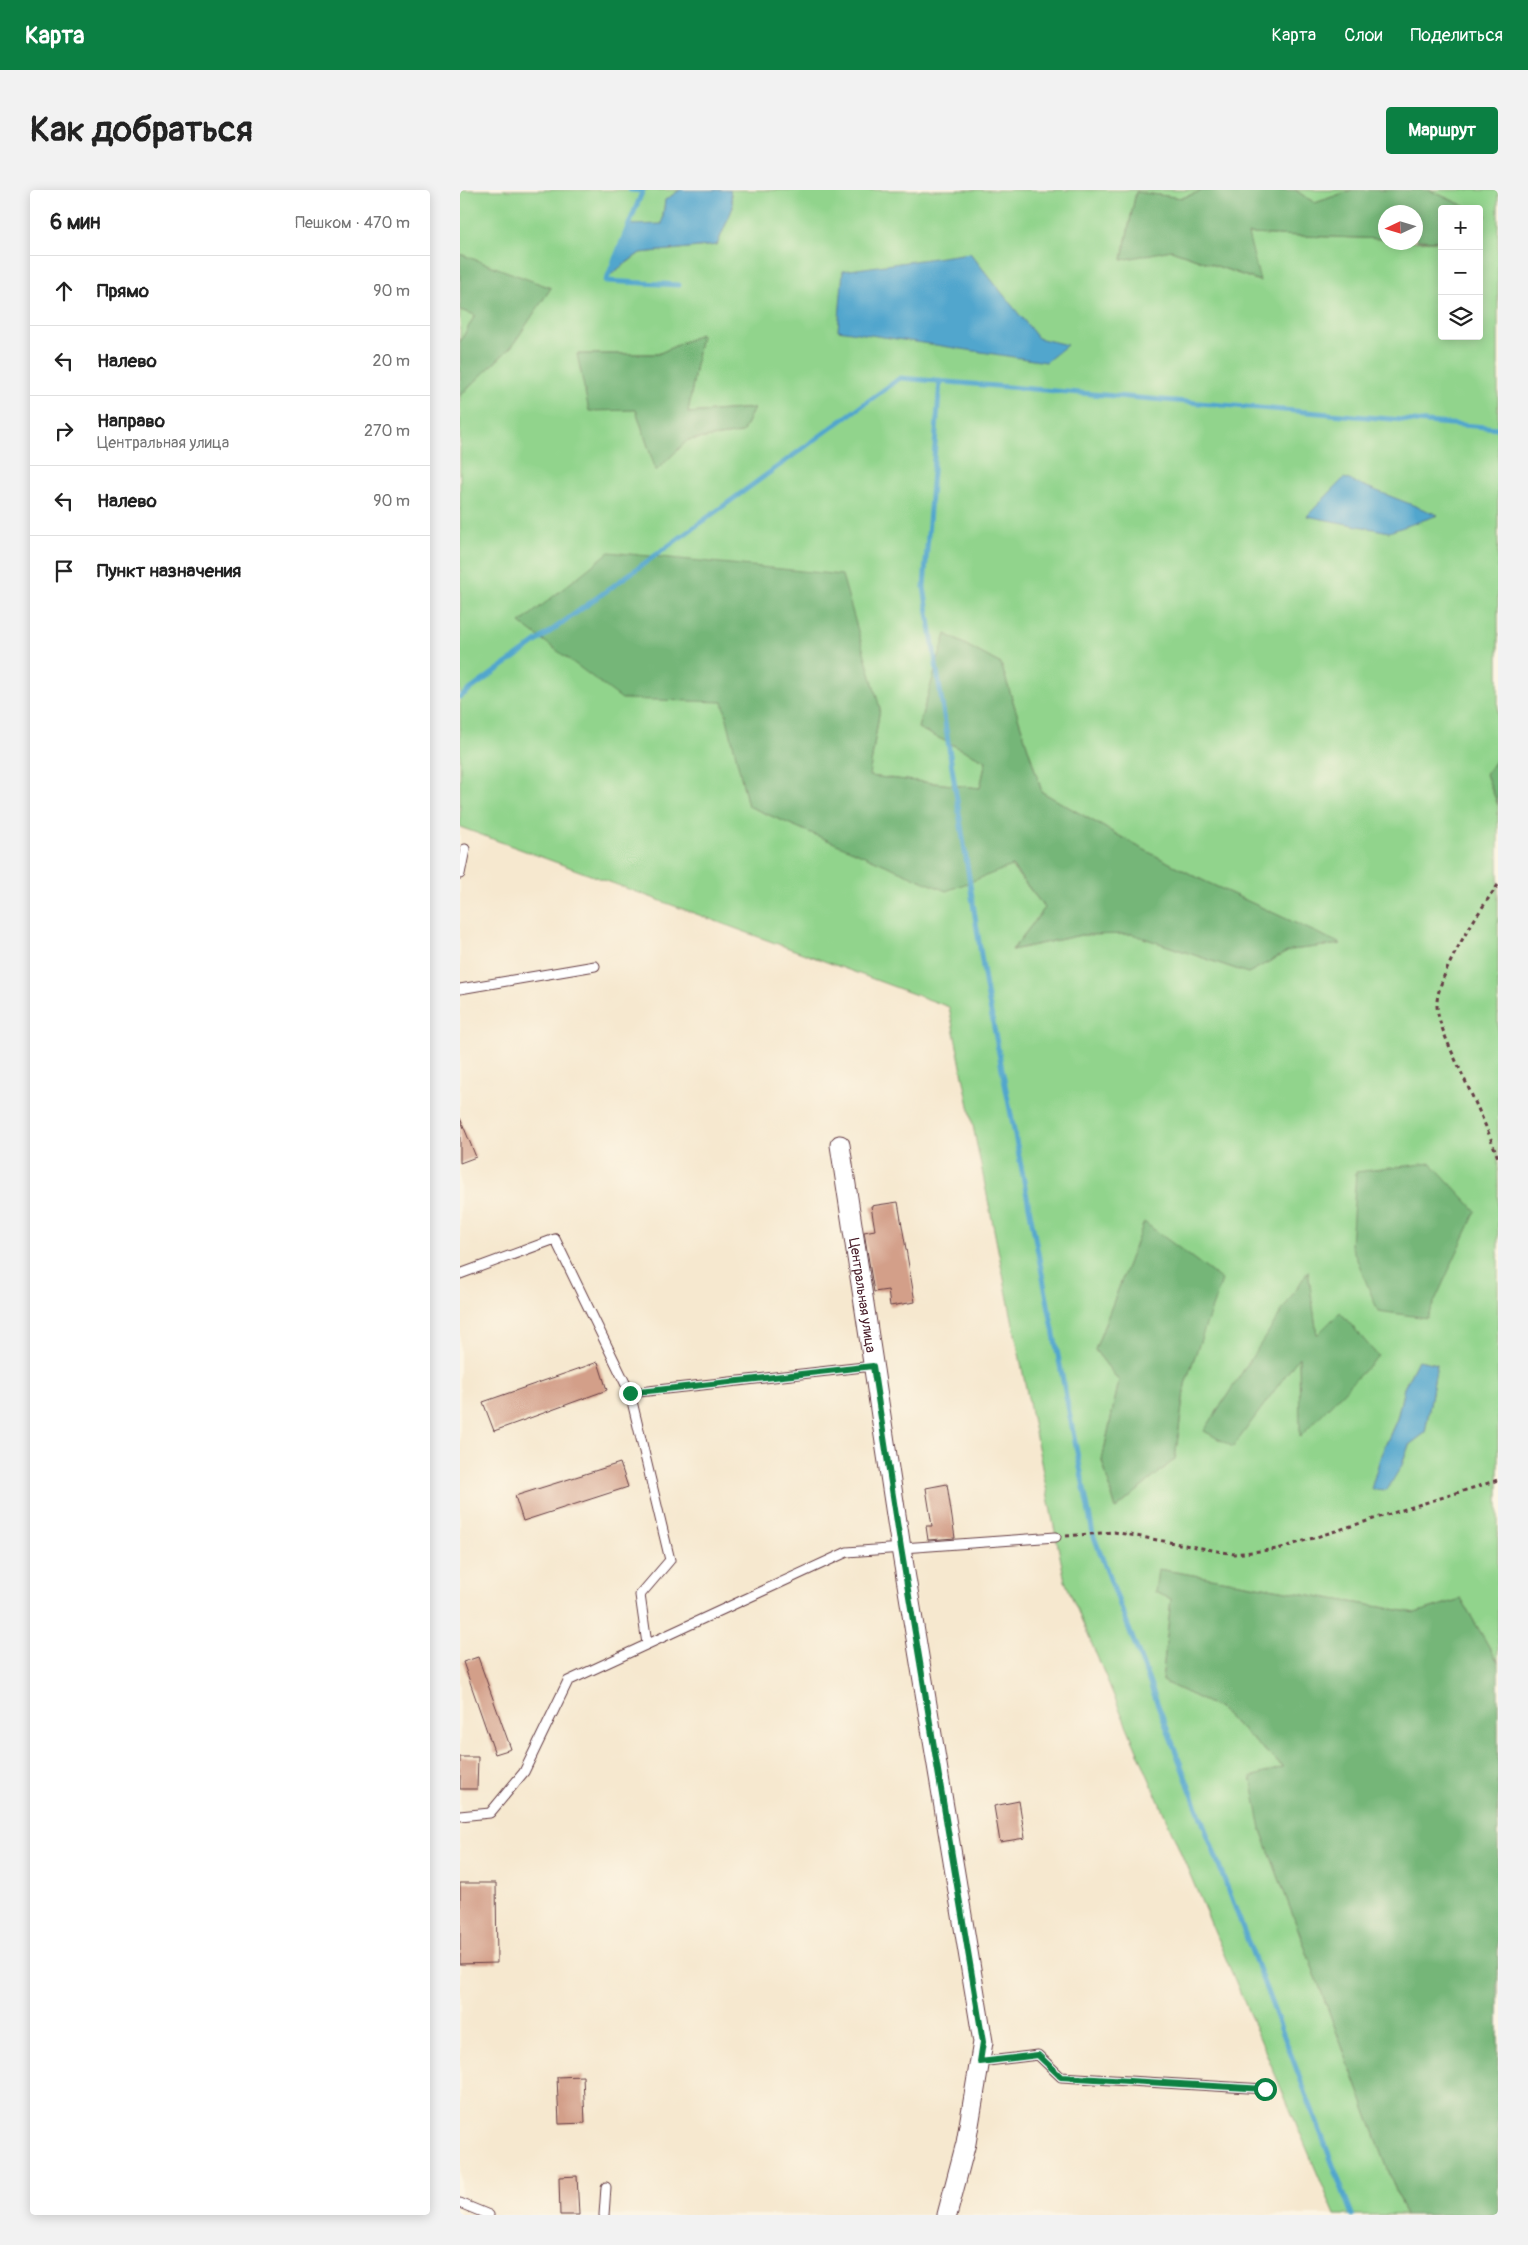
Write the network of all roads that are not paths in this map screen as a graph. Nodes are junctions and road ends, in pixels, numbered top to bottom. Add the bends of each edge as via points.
1 (465, 849) dead end
2 (460, 874) edge
3 (594, 966) dead end
4 (460, 989) edge
5 (840, 1145) dead end
6 (460, 1274) edge
7 (873, 1366) junction
8 (630, 1393) junction
9 (1056, 1537) road end
10 (901, 1548) junction
11 (647, 1644) junction
12 (460, 1816) edge
13 (980, 2062) junction
14 (1265, 2089) dead end
15 (606, 2187) dead end
16 (460, 2203) edge
17 (489, 2215) edge
18 (604, 2215) edge
19 (947, 2215) edge

1 - 2 lane
3 - 4 lane
5 - 7 street, Центральная улица
6 - 8 lane via 555,1239
7 - 8 lane
7 - 10 street, Центральная улица
8 - 11 lane via 670,1560 640,1595
9 - 10 lane
10 - 11 lane via 847,1552
10 - 13 street, Центральная улица via 983,2042
11 - 12 lane via 568,1681 524,1772 490,1813
13 - 14 lane via 1038,2055 1061,2077
13 - 19 street, Центральная улица via 966,2143
15 - 18 lane
16 - 17 lane

